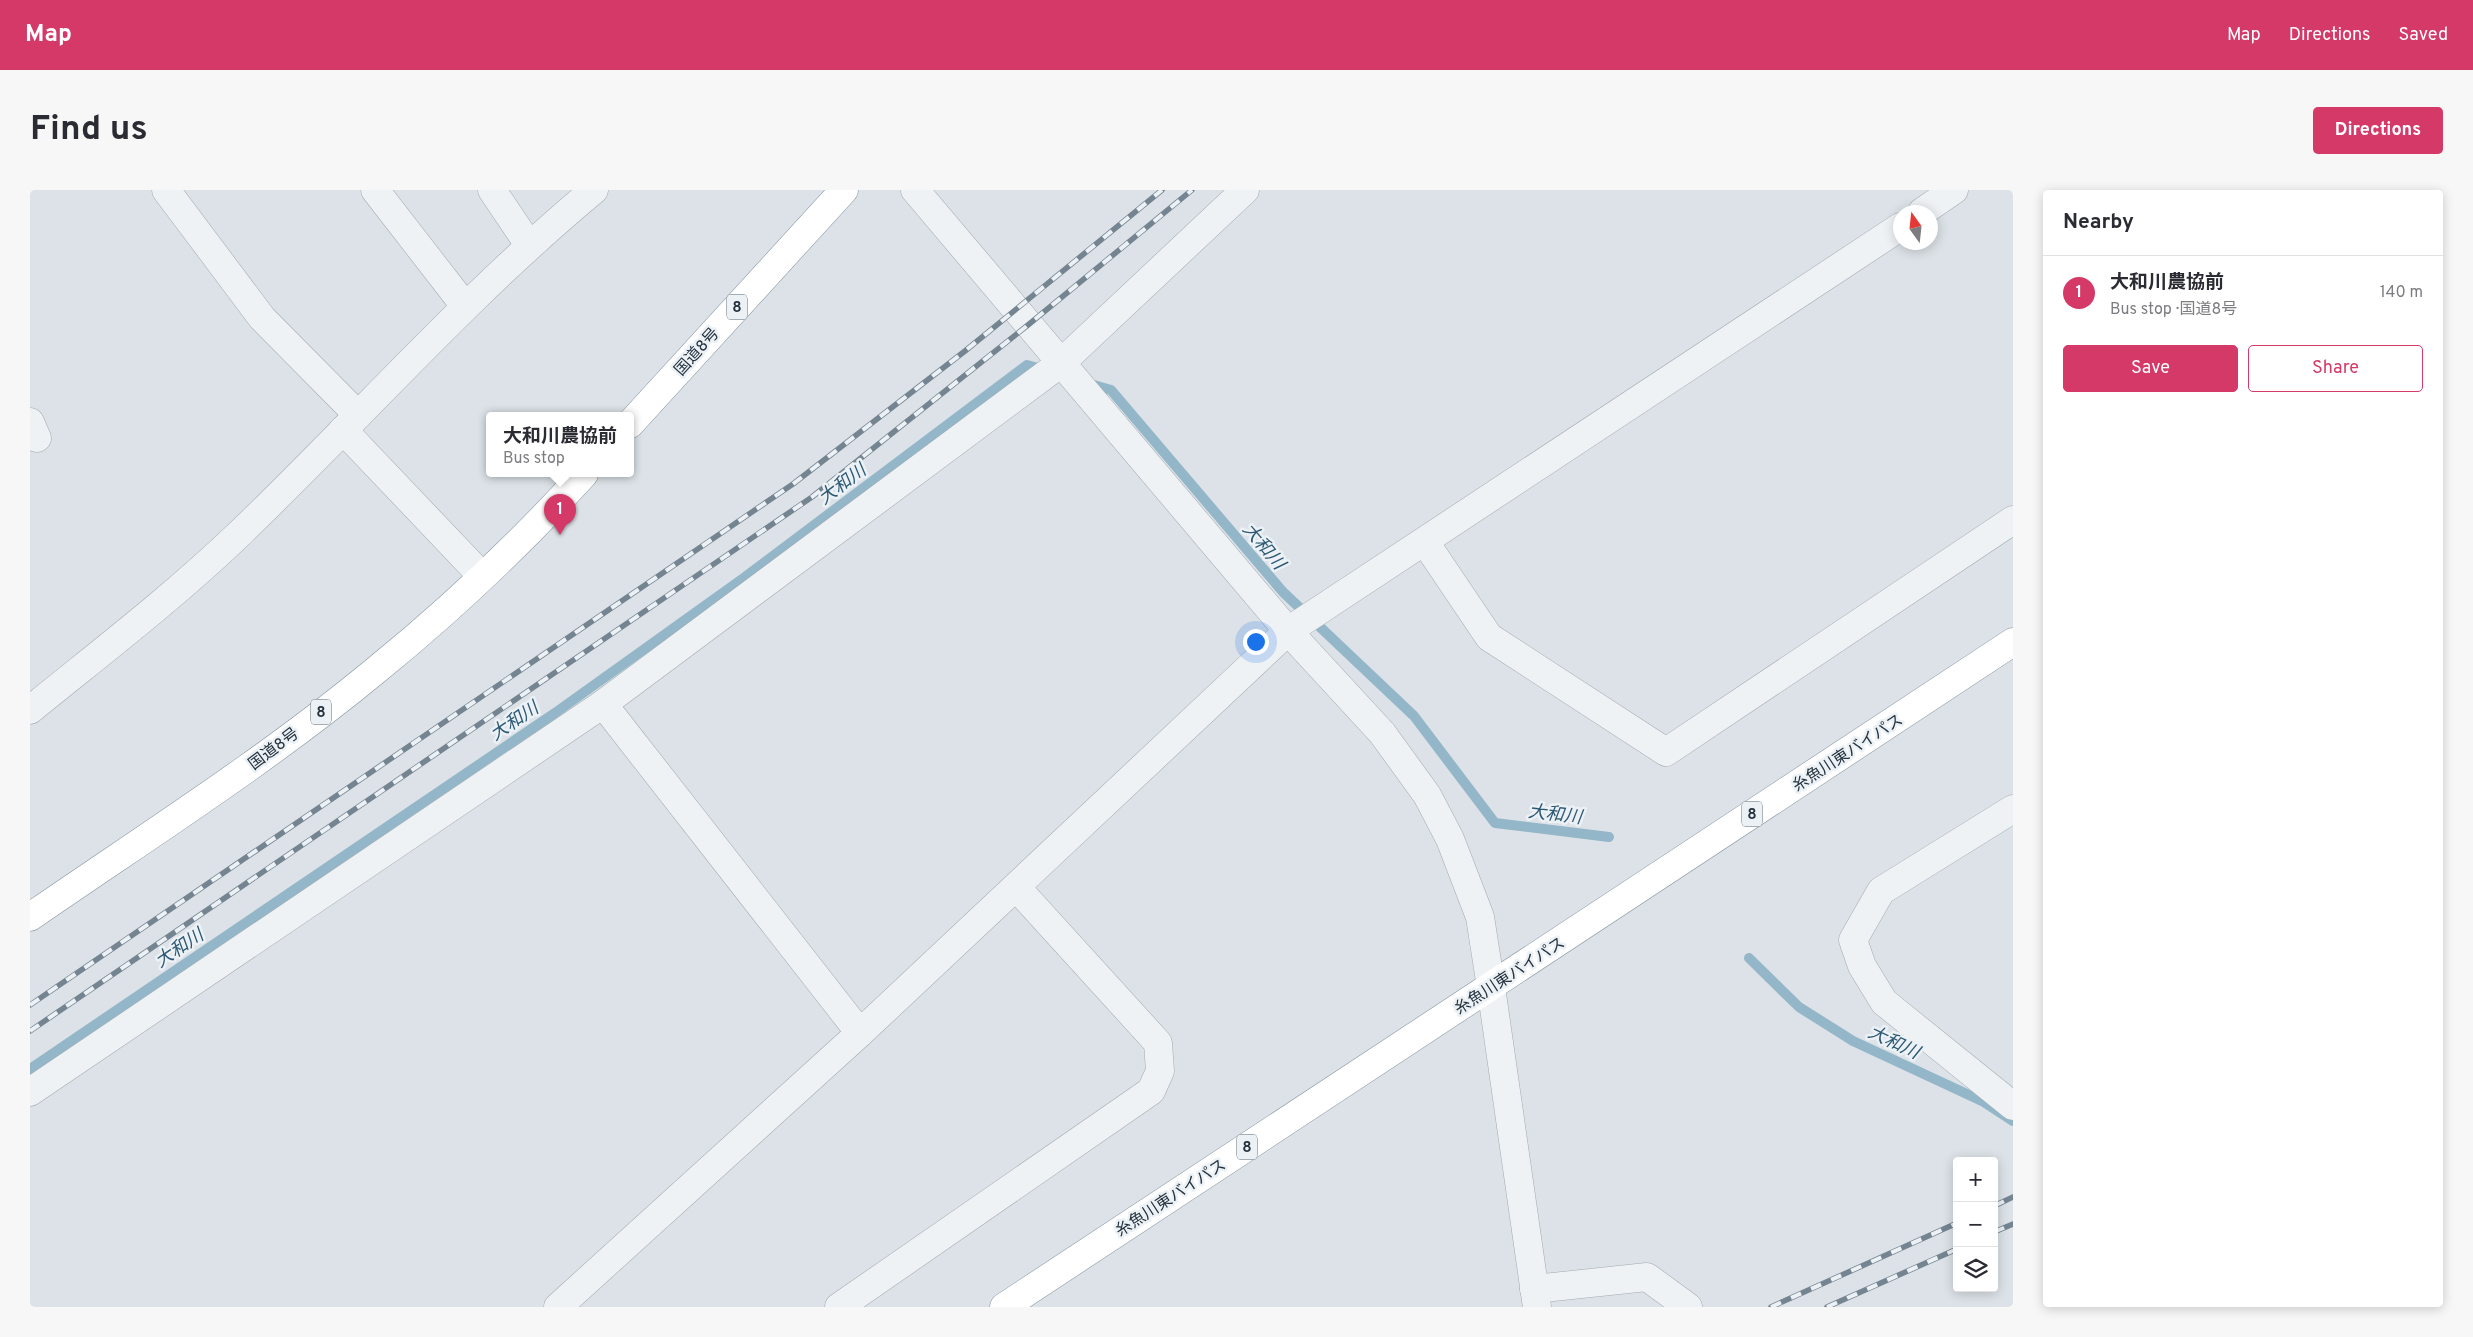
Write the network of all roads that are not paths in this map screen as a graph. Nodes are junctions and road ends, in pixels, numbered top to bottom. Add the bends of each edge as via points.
1 (166, 190) edge
2 (374, 190) edge
3 (492, 190) edge
4 (594, 190) edge
5 (844, 190) edge
6 (915, 190) edge
7 (1245, 190) edge
8 (1954, 190) edge
9 (1932, 205) edge
10 (1893, 232) edge
11 (529, 245) junction
12 (465, 306) junction
13 (1060, 363) junction
14 (634, 420) edge
15 (350, 422) junction
16 (581, 477) edge
17 (2013, 520) edge
18 (1425, 542) junction
19 (482, 576) junction
20 (1288, 631) junction
21 (2013, 642) edge
22 (603, 704) junction
23 (30, 710) edge
24 (2013, 809) edge
25 (1016, 887) junction
26 (30, 917) edge
27 (1491, 986) junction
28 (860, 1033) junction
29 (30, 1092) edge
30 (2013, 1106) edge
31 (1535, 1298) edge
32 (558, 1307) edge
33 (838, 1307) edge
34 (1004, 1307) edge
35 (1688, 1307) edge

1 - 15 street via 262,318
2 - 12 street
3 - 11 street
4 - 11 street
5 - 14 highway, 国道8号 / 8
6 - 13 street
7 - 13 street
8 - 9 street
10 - 18 street
11 - 12 street
12 - 15 street
13 - 20 street
13 - 22 street
15 - 19 street
15 - 23 street via 236,537 140,621
16 - 19 highway, 国道8号 / 8
17 - 18 street via 1666,752 1489,637
18 - 20 street
19 - 26 highway, 国道8号 / 8 via 359,683 242,772
20 - 25 street
20 - 27 street via 1382,734 1427,795 1450,839 1480,916
21 - 27 highway, 糸魚川東バイパス / 8
22 - 28 street
22 - 29 street
24 - 30 street via 1881,891 1853,940 1862,966 1884,1002
25 - 28 street
25 - 33 street via 1158,1043 1160,1071 1151,1091
27 - 31 street
27 - 34 highway, 糸魚川東バイパス / 8
28 - 32 street
31 - 35 street via 1647,1277

